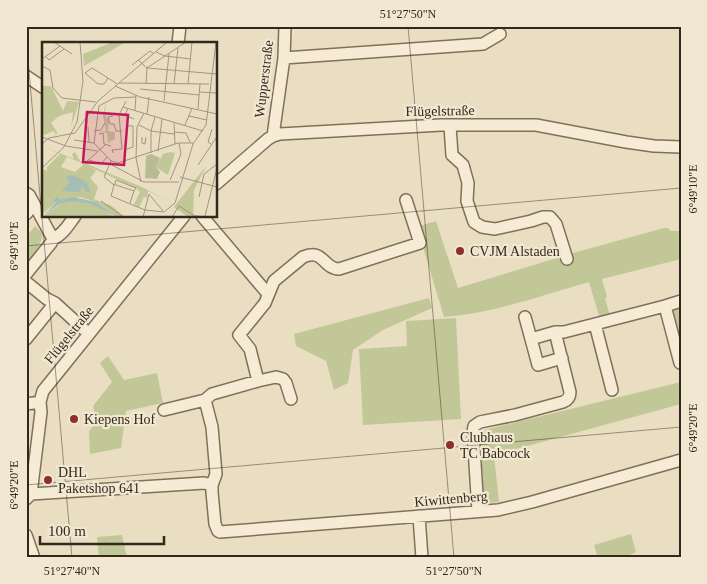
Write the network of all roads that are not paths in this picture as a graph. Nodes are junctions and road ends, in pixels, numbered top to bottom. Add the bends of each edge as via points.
1 (180, 26) edge
2 (285, 26) edge
3 (500, 34) dead end
4 (178, 42) edge
5 (284, 58) junction
6 (28, 80) edge
7 (42, 87) edge
8 (450, 126) junction
9 (273, 136) junction
10 (681, 147) edge
11 (218, 182) edge
12 (26, 193) edge
13 (406, 200) dead end
14 (34, 204) junction
15 (26, 214) edge
16 (73, 218) edge
17 (182, 218) edge
18 (204, 218) edge
19 (53, 239) junction
20 (567, 259) dead end
21 (26, 274) edge
22 (26, 282) edge
23 (268, 294) junction
24 (681, 301) edge
25 (54, 303) junction
26 (665, 306) junction
27 (525, 317) dead end
28 (595, 324) junction
29 (555, 332) junction
30 (89, 334) junction
31 (26, 339) edge
32 (531, 339) junction
33 (678, 342) edge
34 (562, 358) junction
35 (680, 363) edge
36 (258, 381) junction
37 (612, 390) dead end
38 (291, 399) dead end
39 (205, 400) junction
40 (40, 402) junction
41 (26, 404) edge
42 (164, 410) dead end
43 (681, 460) edge
44 (212, 484) junction
45 (29, 497) edge
46 (478, 511) junction
47 (419, 516) junction
48 (26, 535) edge
49 (34, 558) edge
50 (422, 558) edge

1 - 4 street
2 - 5 street, Wupperstraße
3 - 5 street via 483,44
5 - 9 street, Wupperstraße
6 - 7 street
8 - 9 street, Flügelstraße
8 - 10 street, Flügelstraße via 536,125 626,142
8 - 20 street via 452,155 463,165 468,183 467,201 474,222 482,227 495,228 550,218 556,224
9 - 11 street
12 - 14 street
13 - 23 street via 420,244 340,269 316,255 307,255 274,281
14 - 15 street
14 - 19 street
16 - 19 street
17 - 30 street, Flügelstraße
18 - 23 street
19 - 21 street
22 - 25 street
23 - 36 street via 239,334 250,349
24 - 26 street
25 - 30 street
25 - 31 street
26 - 28 street
26 - 33 street
27 - 32 street
28 - 29 street
28 - 37 street
29 - 32 street
29 - 34 street
30 - 40 street, Flügelstraße via 46,386
32 - 34 street via 538,364
33 - 35 street
34 - 46 street via 570,392 566,401 474,426
36 - 38 street via 276,377 283,379
36 - 39 street via 212,394
39 - 42 street
39 - 44 street via 212,427 216,474
40 - 41 street
40 - 45 street, Flügelstraße
43 - 46 street, Kiwittenberg via 506,508
44 - 45 street
44 - 47 street, Kiwittenberg via 215,524 218,531 224,532
46 - 47 street, Kiwittenberg
47 - 50 street
48 - 49 street

